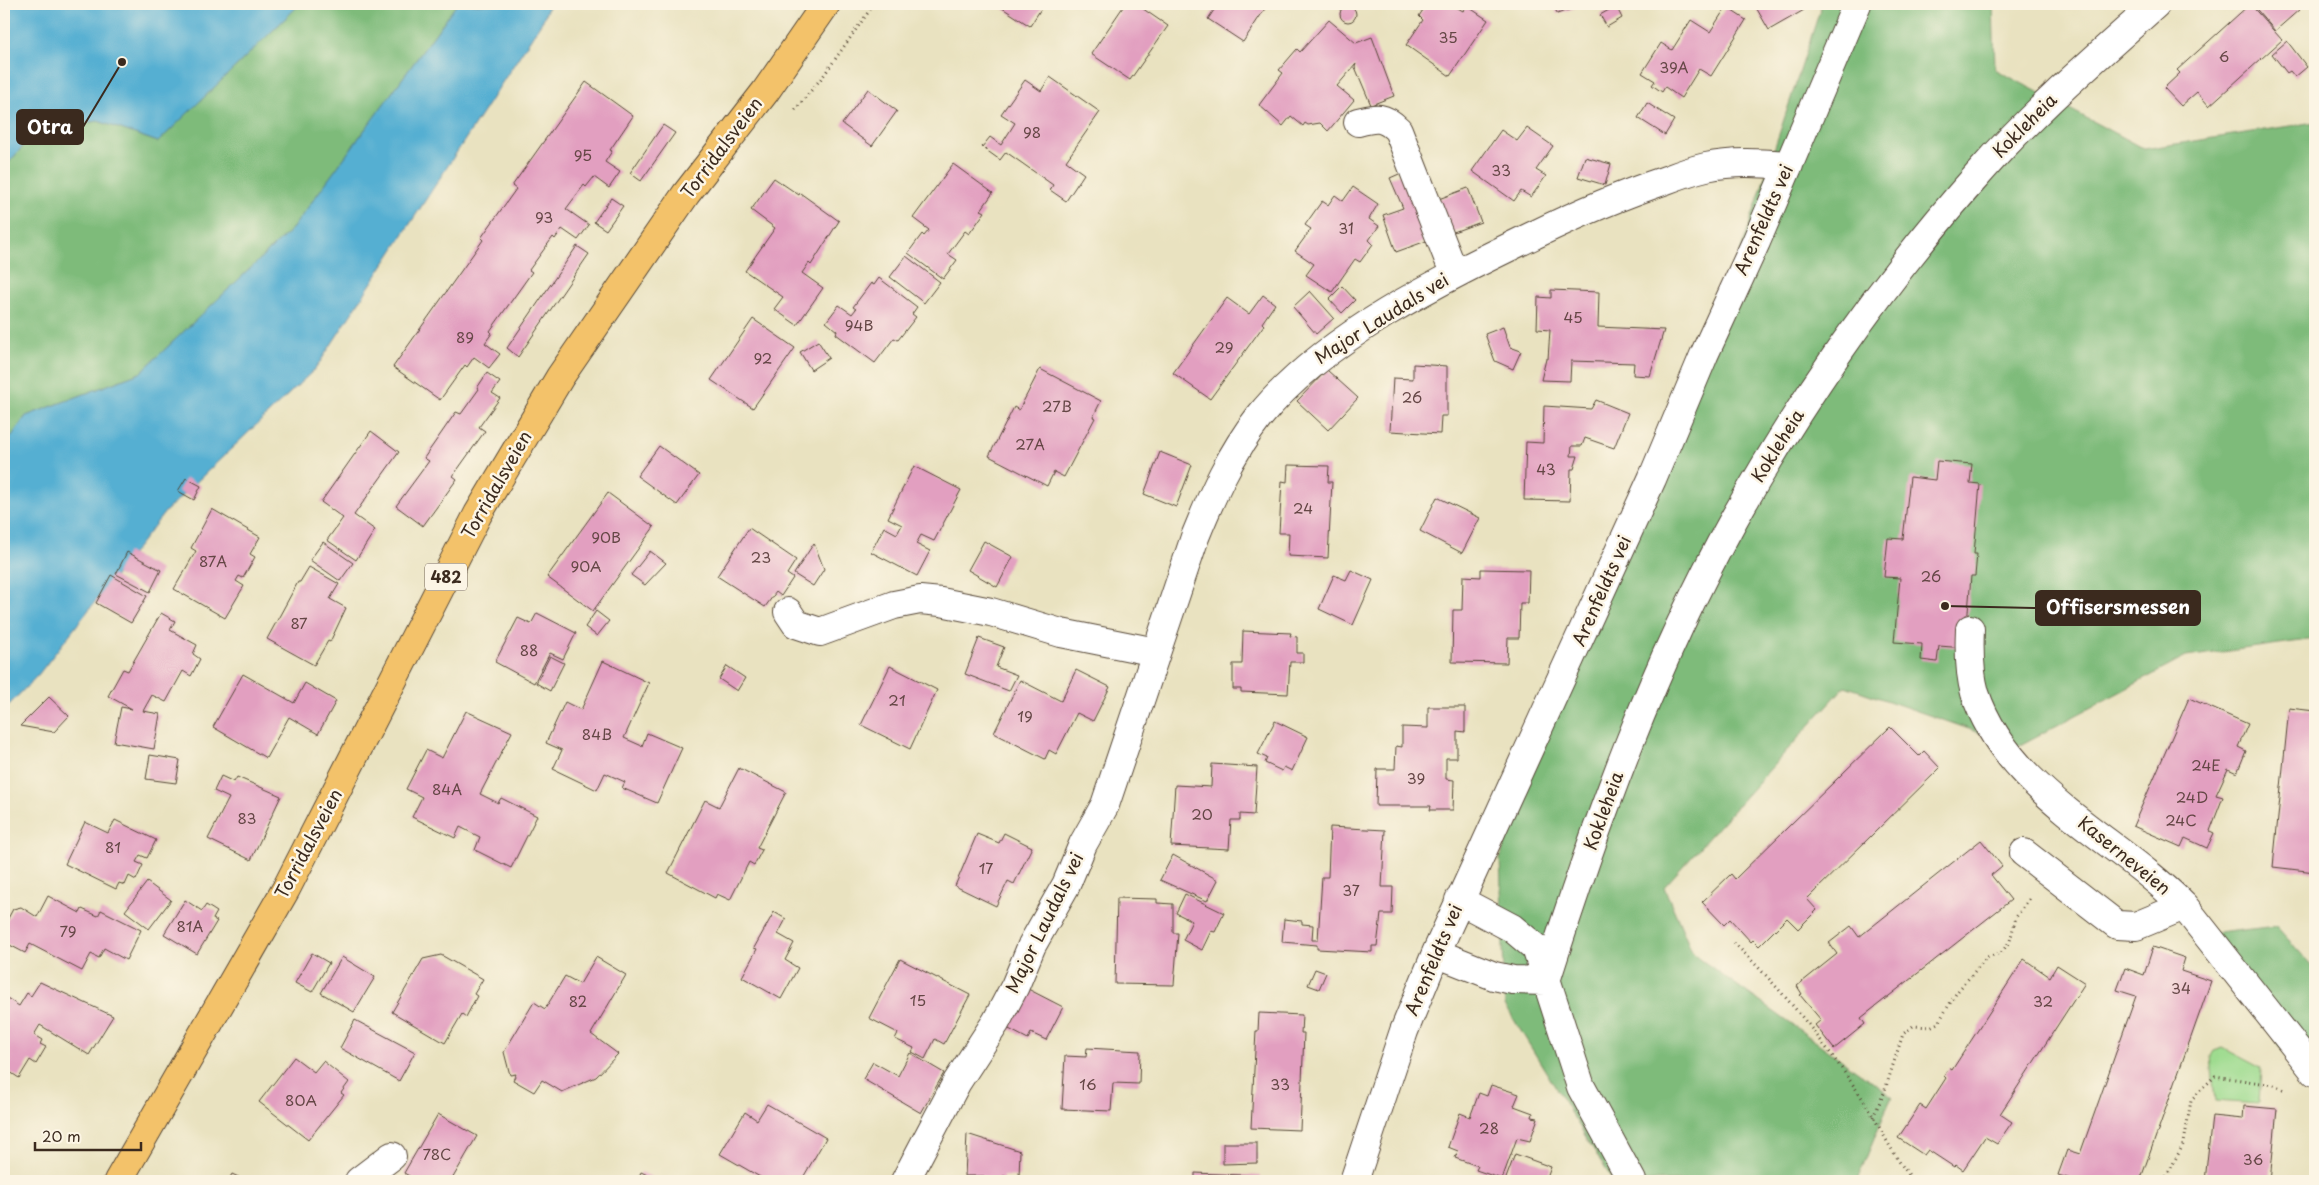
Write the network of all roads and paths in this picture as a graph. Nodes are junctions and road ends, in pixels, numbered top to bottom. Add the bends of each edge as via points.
1 (826, 4) edge
2 (874, 4) edge
3 (1856, 4) edge
4 (2156, 4) edge
5 (792, 113) dead end
6 (1358, 122) dead end
7 (1788, 165) junction
8 (1454, 273) junction
9 (788, 612) dead end
10 (1970, 629) dead end
11 (1156, 652) junction
12 (2024, 853) dead end
13 (2049, 872) junction
14 (1459, 900) junction
15 (2184, 906) junction
16 (1734, 943) dead end
17 (1436, 953) junction
18 (1546, 981) junction
19 (2315, 1072) edge
20 (2291, 1092) dead end
21 (1873, 1117) junction
22 (392, 1156) dead end
23 (118, 1181) edge
24 (359, 1181) edge
25 (905, 1181) edge
26 (1354, 1181) edge
27 (1632, 1181) edge
28 (1914, 1181) edge
29 (2164, 1181) edge

1 - 23 main road, Torridalsveien / 482 via 686,194 549,394 478,514 286,889
2 - 5 path via 824,75
3 - 7 street, Arenfeldts vei
4 - 18 street, Kokleheia via 2053,97 1983,168 1906,261 1785,432 1733,522 1652,688 1604,808
6 - 8 street, Major Laudals vei via 1382,119 1398,130
7 - 8 street, Major Laudals vei via 1744,161 1705,167 1600,204
7 - 14 street, Arenfeldts vei via 1652,479
8 - 11 street, Major Laudals vei via 1308,366 1259,417 1236,450 1213,494
9 - 11 street via 796,624 820,632 894,605 927,601 991,612 1061,633
10 - 15 street, Kaserneveien via 1975,694 1995,736 2026,774 2098,836 2168,889
11 - 25 street, Major Laudals vei via 1104,805 996,1022 956,1082
12 - 13 street
13 - 15 street via 2117,925 2136,926
13 - 21 path via 2016,917 2010,941 2000,953 1987,957 1957,992 1938,1023 1930,1027 1913,1026 1903,1034
14 - 17 street, Arenfeldts vei
14 - 18 street via 1512,928 1536,948
15 - 19 street, Kaserneveien
16 - 21 path via 1771,979 1835,1061
17 - 18 street via 1494,976
17 - 26 street, Arenfeldts vei via 1404,1031
18 - 27 street via 1580,1087
20 - 29 path via 2274,1085 2215,1076 2191,1100 2184,1143
21 - 28 path via 1898,1161
22 - 24 street

